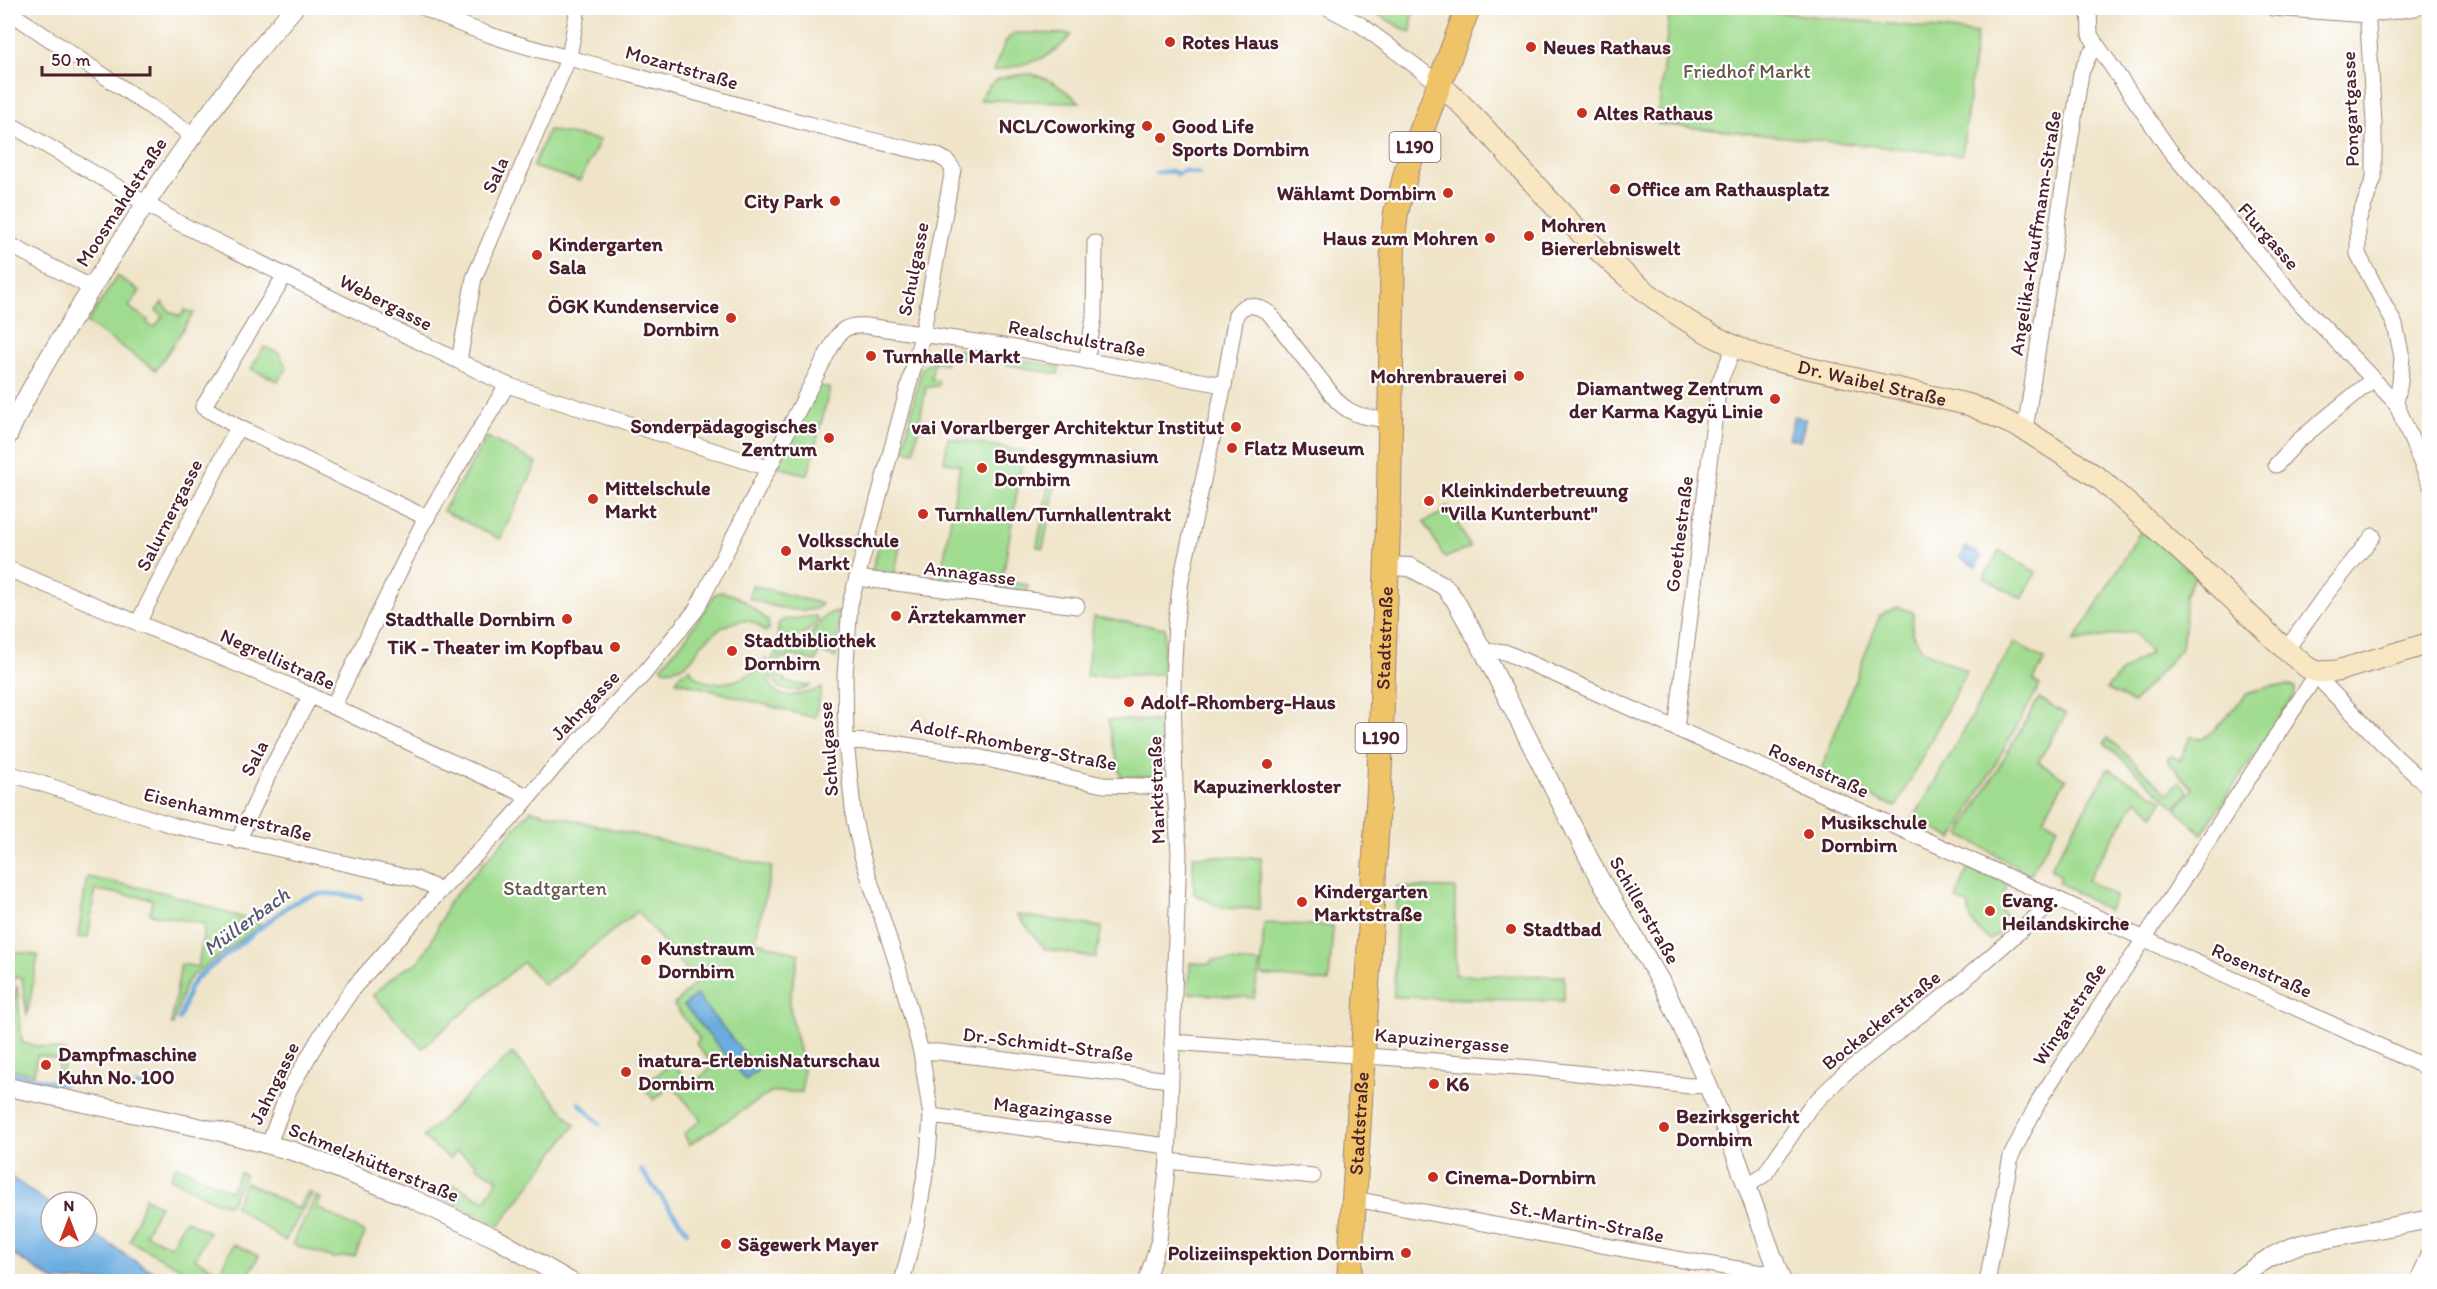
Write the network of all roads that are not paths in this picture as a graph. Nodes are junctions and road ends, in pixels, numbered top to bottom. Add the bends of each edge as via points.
1 (294, 8) edge
2 (425, 8) edge
3 (578, 8) edge
4 (1328, 8) edge
5 (1468, 8) edge
6 (2089, 8) edge
7 (2273, 8) edge
8 (2415, 8) edge
9 (8, 11) edge
10 (2367, 11) edge
11 (2097, 46) junction
12 (569, 57) junction
13 (1438, 83) junction
14 (8, 123) edge
15 (192, 135) junction
16 (931, 154) joint
17 (146, 204) junction
18 (1095, 243) dead end
19 (8, 244) edge
20 (285, 275) junction
21 (92, 288) junction
22 (922, 336) junction
23 (1734, 348) junction
24 (459, 361) junction
25 (1093, 362) junction
26 (2372, 380) junction
27 (507, 385) junction
28 (1224, 385) junction
29 (2396, 404) junction
30 (13, 409) edge
31 (1391, 420) junction
32 (238, 427) junction
33 (2025, 430) junction
34 (8, 436) edge
35 (2276, 465) dead end
36 (768, 468) junction
37 (2430, 484) edge
38 (427, 518) junction
39 (2373, 536) dead end
40 (8, 569) edge
41 (1387, 572) junction
42 (858, 578) junction
43 (1077, 606) dead end
44 (138, 623) junction
45 (2430, 643) edge
46 (2286, 650) junction
47 (1485, 654) junction
48 (2318, 672) junction
49 (311, 695) junction
50 (333, 707) junction
51 (1676, 729) junction
52 (846, 741) junction
53 (8, 773) edge
54 (1175, 787) junction
55 (2430, 788) edge
56 (528, 796) junction
57 (238, 842) junction
58 (441, 890) junction
59 (2051, 896) junction
60 (2143, 939) junction
61 (1172, 1042) junction
62 (921, 1052) junction
63 (1364, 1055) junction
64 (2430, 1069) edge
65 (1170, 1080) junction
66 (1707, 1084) junction
67 (8, 1087) edge
68 (932, 1116) junction
69 (268, 1144) junction
70 (1168, 1154) junction
71 (1313, 1176) dead end
72 (1747, 1186) junction
73 (1354, 1199) junction
74 (2430, 1219) edge
75 (2430, 1253) edge
76 (1780, 1276) edge
77 (571, 1281) edge
78 (902, 1281) edge
79 (1146, 1281) edge
80 (1349, 1281) edge
81 (1987, 1281) edge
82 (2235, 1281) edge
83 (2416, 1281) edge

1 - 15 street, Moosmahdstraße
2 - 12 street, Mozartstraße via 481,32
3 - 12 street, Sala
4 - 13 street via 1361,25
5 - 13 main road, Stadtstraße / L190
6 - 11 street, Flurgasse via 2090,35
7 - 10 street
8 - 10 street
9 - 15 street
10 - 29 street, Pongartgasse via 2374,178 2358,221 2358,254 2395,325 2402,357
11 - 26 street, Flurgasse via 2178,160
11 - 33 street, Angelika-Kauffmann-Straße via 2081,73
12 - 16 street, Mozartstraße
12 - 24 street, Sala via 474,278
13 - 23 main road, Dr. Waibel Straße via 1475,117 1582,236 1617,269 1675,313
13 - 31 main road, Stadtstraße / L190 via 1407,169 1396,213
14 - 17 street, Webergasse
15 - 17 street, Moosmahdstraße
16 - 22 street, Schulgasse via 947,161 953,175
17 - 20 street, Webergasse
17 - 21 street, Moosmahdstraße
18 - 25 street
19 - 21 street
20 - 24 street, Webergasse
20 - 32 street via 202,407
21 - 30 street, Moosmahdstraße
22 - 25 street, Realschulstraße
22 - 36 street, Jahngasse via 867,326 845,327
22 - 42 street, Schulgasse
23 - 33 main road, Dr. Waibel Straße via 1970,405
23 - 51 street, Goethestraße via 1719,383
24 - 27 street, Webergasse
25 - 28 street, Realschulstraße
26 - 29 street, Flurgasse
26 - 35 street via 2298,441
27 - 36 street, Webergasse
27 - 38 street
28 - 31 street, Marktstraße via 1236,315 1242,307 1257,305 1269,313 1347,411
28 - 54 street, Marktstraße via 1181,580 1176,621
29 - 37 street, Flurgasse
30 - 34 street, Moosmahdstraße
31 - 41 main road, Stadtstraße / L190
32 - 38 street
32 - 44 street, Salurnergasse
33 - 46 main road, Dr. Waibel Straße via 2100,478
36 - 56 street, Jahngasse via 696,610 642,676
38 - 50 street
39 - 46 street
40 - 44 street, Negrellistraße
41 - 47 street, Schillerstraße via 1410,567 1444,586
41 - 63 main road, Stadtstraße / L190
42 - 43 street, Annagasse
42 - 52 street, Schulgasse via 850,604 846,651
44 - 49 street, Negrellistraße
45 - 48 main road via 2337,671
46 - 48 main road, Dr. Waibel Straße
47 - 51 street, Rosenstraße via 1504,652
47 - 66 street, Schillerstraße via 1597,874 1665,989
48 - 55 street via 2324,684
48 - 60 street, Wingatstraße
49 - 50 street, Negrellistraße
49 - 57 street, Sala
50 - 56 street, Negrellistraße
51 - 59 street, Rosenstraße
52 - 54 street, Adolf-Rhomberg-Straße via 893,743 964,754 1103,785
52 - 62 street, Schulgasse via 862,856
53 - 57 street, Eisenhammerstraße
54 - 61 street, Marktstraße via 1179,853
56 - 58 street, Jahngasse via 510,820
57 - 58 street, Eisenhammerstraße via 416,879
58 - 69 street, Jahngasse via 354,987 323,1032 290,1090
59 - 60 street, Rosenstraße
59 - 72 street, Bockackerstraße via 2046,908 1956,987 1844,1074 1810,1107 1765,1174
60 - 64 street, Rosenstraße
60 - 81 street, Wingatstraße via 2018,1137
61 - 63 street, Kapuzinergasse
61 - 65 street, Marktstraße
62 - 65 street, Dr.-Schmidt-Straße
62 - 68 street, Schulgasse
63 - 66 street, Kapuzinergasse via 1533,1068 1690,1086
63 - 73 main road, Stadtstraße / L190
65 - 70 street, Marktstraße
66 - 72 street, Schillerstraße
67 - 69 street, Schmelzhütterstraße
68 - 70 street, Magazingasse via 1103,1138
68 - 78 street, Schulgasse via 917,1222
69 - 77 street, Schmelzhütterstraße via 330,1164 413,1199 497,1239
70 - 71 street, Magazingasse
70 - 79 street, Marktstraße via 1159,1240
72 - 76 street, Schillerstraße
73 - 76 street, St.-Martin-Straße
73 - 80 main road, Stadtstraße / L190
74 - 82 street via 2291,1247 2262,1261
75 - 83 street

